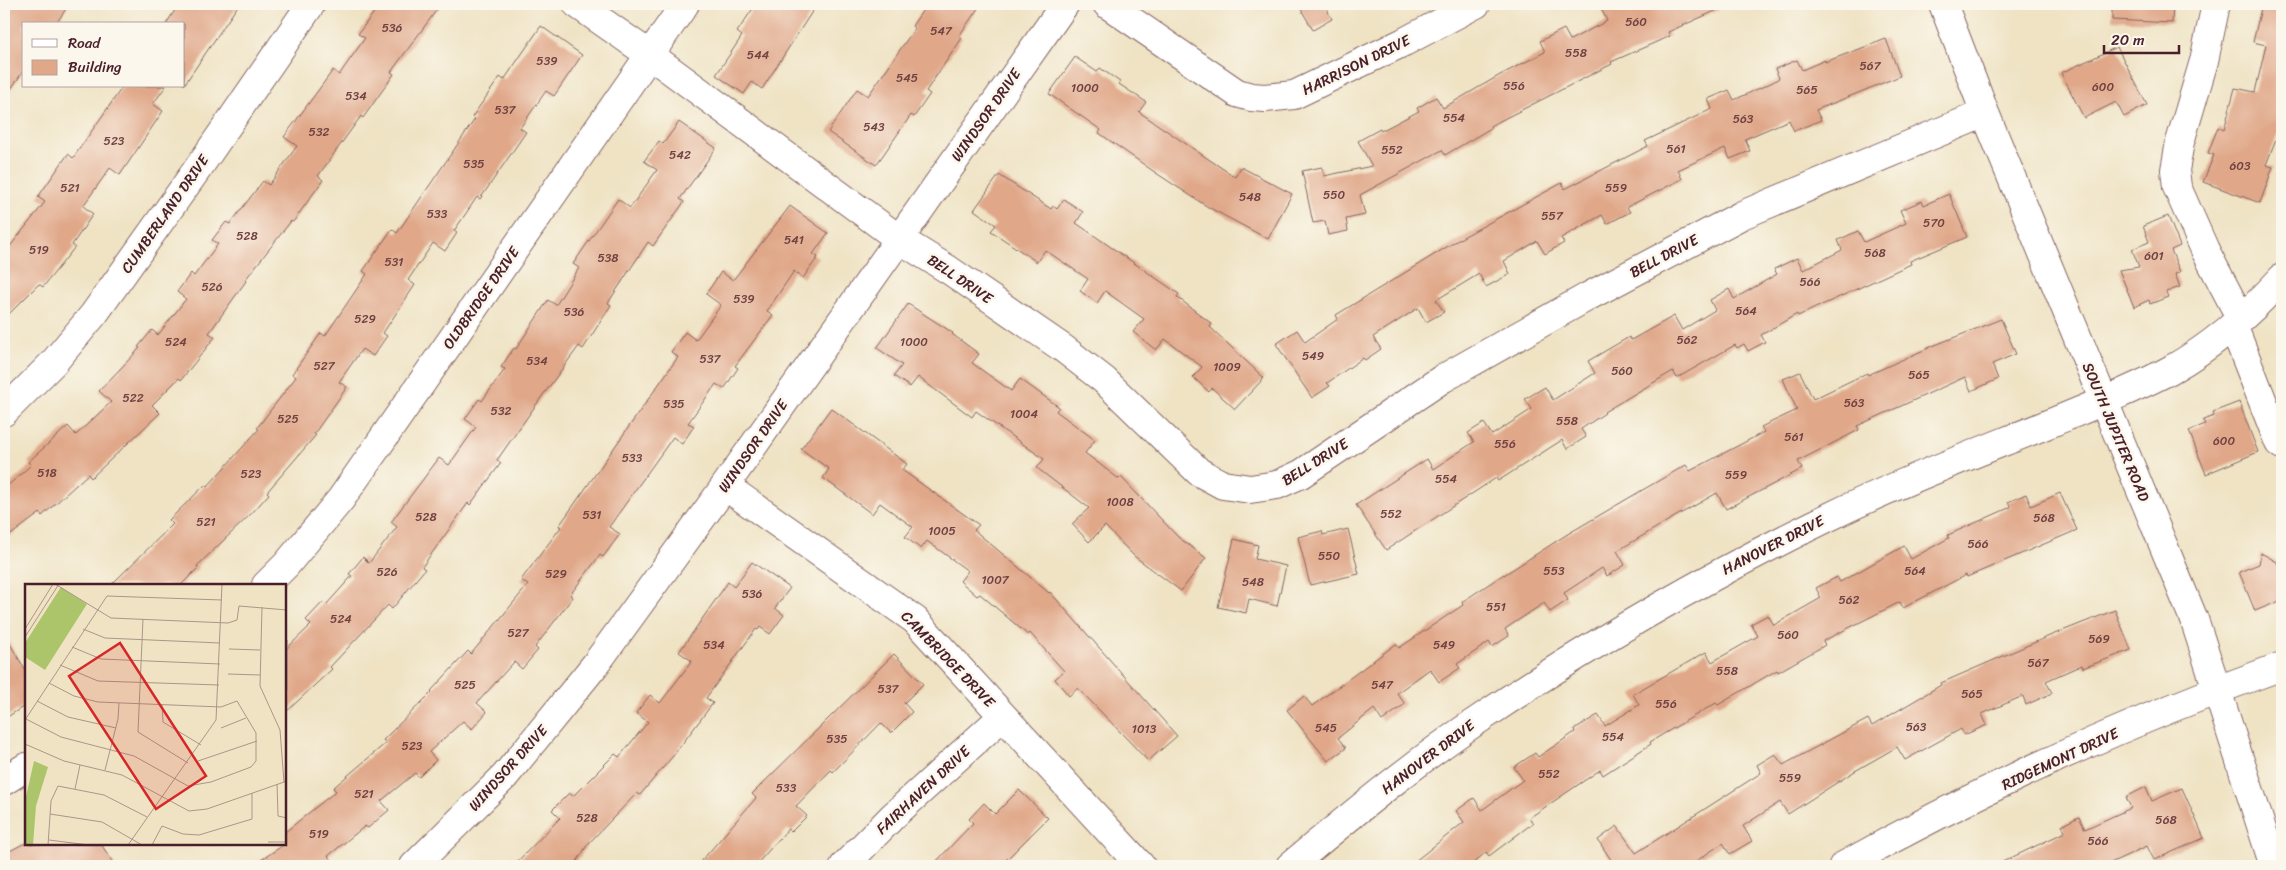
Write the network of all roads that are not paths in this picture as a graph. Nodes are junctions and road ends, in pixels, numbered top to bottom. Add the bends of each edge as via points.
1 (311, 4) edge
2 (577, 4) edge
3 (686, 4) edge
4 (1065, 4) edge
5 (1107, 4) edge
6 (1476, 4) edge
7 (1943, 4) edge
8 (2216, 4) edge
9 (650, 55) junction
10 (1985, 113) junction
11 (899, 239) junction
12 (2282, 278) edge
13 (2237, 322) junction
14 (2103, 401) junction
15 (4, 412) edge
16 (2282, 445) edge
17 (725, 486) junction
18 (267, 584) edge
19 (2282, 666) edge
20 (2217, 690) junction
21 (1003, 716) junction
22 (25, 768) edge
23 (4, 781) edge
24 (414, 866) edge
25 (844, 866) edge
26 (1141, 866) edge
27 (1290, 866) edge
28 (1844, 866) edge
29 (2274, 866) edge

1 - 15 street, CUMBERLAND DRIVE via 94,314 54,362
2 - 9 street, BELL DRIVE
3 - 9 street, OLDBRIDGE DRIVE
4 - 11 street, WINDSOR DRIVE
5 - 6 street, HARRISON DRIVE via 1237,93 1265,98 1294,95
7 - 10 street, SOUTH JUPITER ROAD
8 - 13 street via 2175,170 2178,187
9 - 11 street, BELL DRIVE
9 - 18 street, OLDBRIDGE DRIVE via 341,499
10 - 11 street, BELL DRIVE via 1742,215 1442,379 1301,474 1277,486 1250,489 1223,484 1200,472 1104,380 1064,349
10 - 14 street, SOUTH JUPITER ROAD
11 - 17 street, WINDSOR DRIVE
12 - 13 street, HANOVER DRIVE
13 - 14 street, HANOVER DRIVE via 2171,369
13 - 16 street
14 - 20 street, SOUTH JUPITER ROAD via 2195,622
14 - 27 street, HANOVER DRIVE via 1898,485 1701,582 1602,639 1482,717 1390,785
17 - 21 street, CAMBRIDGE DRIVE via 914,620
17 - 24 street, WINDSOR DRIVE via 542,733 505,776
19 - 20 street, RIDGEMONT DRIVE
20 - 28 street, RIDGEMONT DRIVE via 2064,755
20 - 29 street, SOUTH JUPITER ROAD
21 - 25 street, FAIRHAVEN DRIVE
21 - 26 street, CAMBRIDGE DRIVE
22 - 23 street

